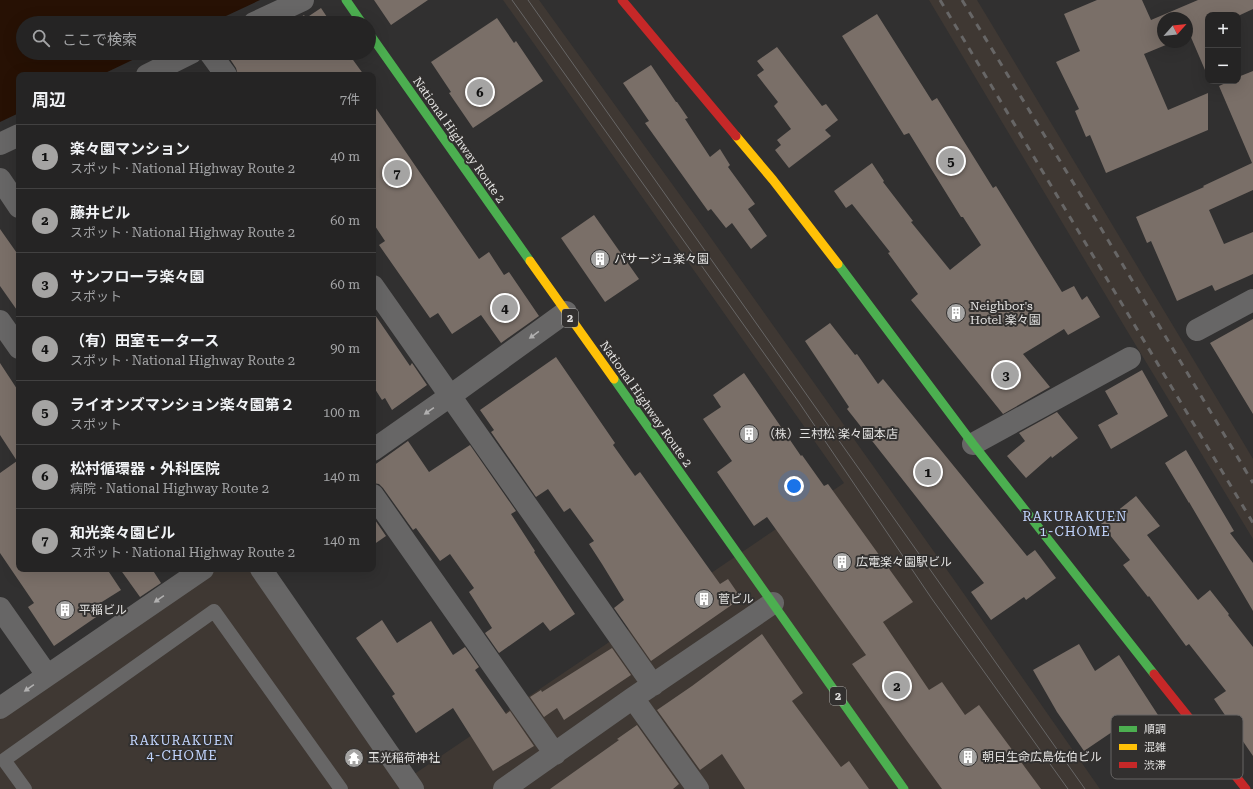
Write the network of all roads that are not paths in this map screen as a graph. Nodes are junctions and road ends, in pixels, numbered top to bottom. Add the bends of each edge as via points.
1 (304, 0) edge
2 (346, 0) edge
3 (622, 0) edge
4 (269, 16) edge
5 (357, 16) edge
6 (376, 43) edge
7 (177, 60) edge
8 (215, 60) edge
9 (153, 72) edge
10 (224, 72) edge
11 (16, 136) edge
12 (0, 144) edge
13 (0, 179) edge
14 (16, 203) edge
15 (376, 290) edge
16 (1253, 300) edge
17 (566, 312) junction
18 (0, 321) edge
19 (1196, 330) dead end
20 (16, 344) edge
21 (1130, 358) dead end
22 (450, 396) junction
23 (973, 444) junction
24 (376, 448) edge
25 (376, 500) edge
26 (191, 572) edge
27 (263, 572) edge
28 (180, 575) edge
29 (773, 603) junction
30 (0, 608) edge
31 (48, 675) junction
32 (653, 685) junction
33 (633, 698) junction
34 (0, 708) edge
35 (1187, 715) edge
36 (555, 754) junction
37 (1238, 779) edge
38 (512, 787) edge
39 (25, 789) edge
40 (341, 789) edge
41 (413, 789) edge
42 (698, 789) edge
43 (904, 789) edge
44 (1246, 789) edge

1 - 4 street
2 - 5 main road
3 - 23 main road via 773,180
6 - 17 main road, National Highway Route 2 / 2
7 - 9 street
8 - 10 street
11 - 12 street
13 - 14 street
15 - 22 street
16 - 19 street
17 -> 22 street
17 - 29 main road, National Highway Route 2 / 2
18 - 20 street
21 - 23 street
22 -> 24 street
22 - 32 street
23 - 35 main road
25 - 36 street
26 - 28 street
27 - 41 street
28 -> 31 street
29 - 32 street
29 - 43 main road, National Highway Route 2 / 2
30 - 31 street
31 -> 34 street
32 - 33 street
33 - 36 street
33 - 42 street
36 - 38 street
37 - 44 main road
39 - 40 lane via 4,760 214,611

